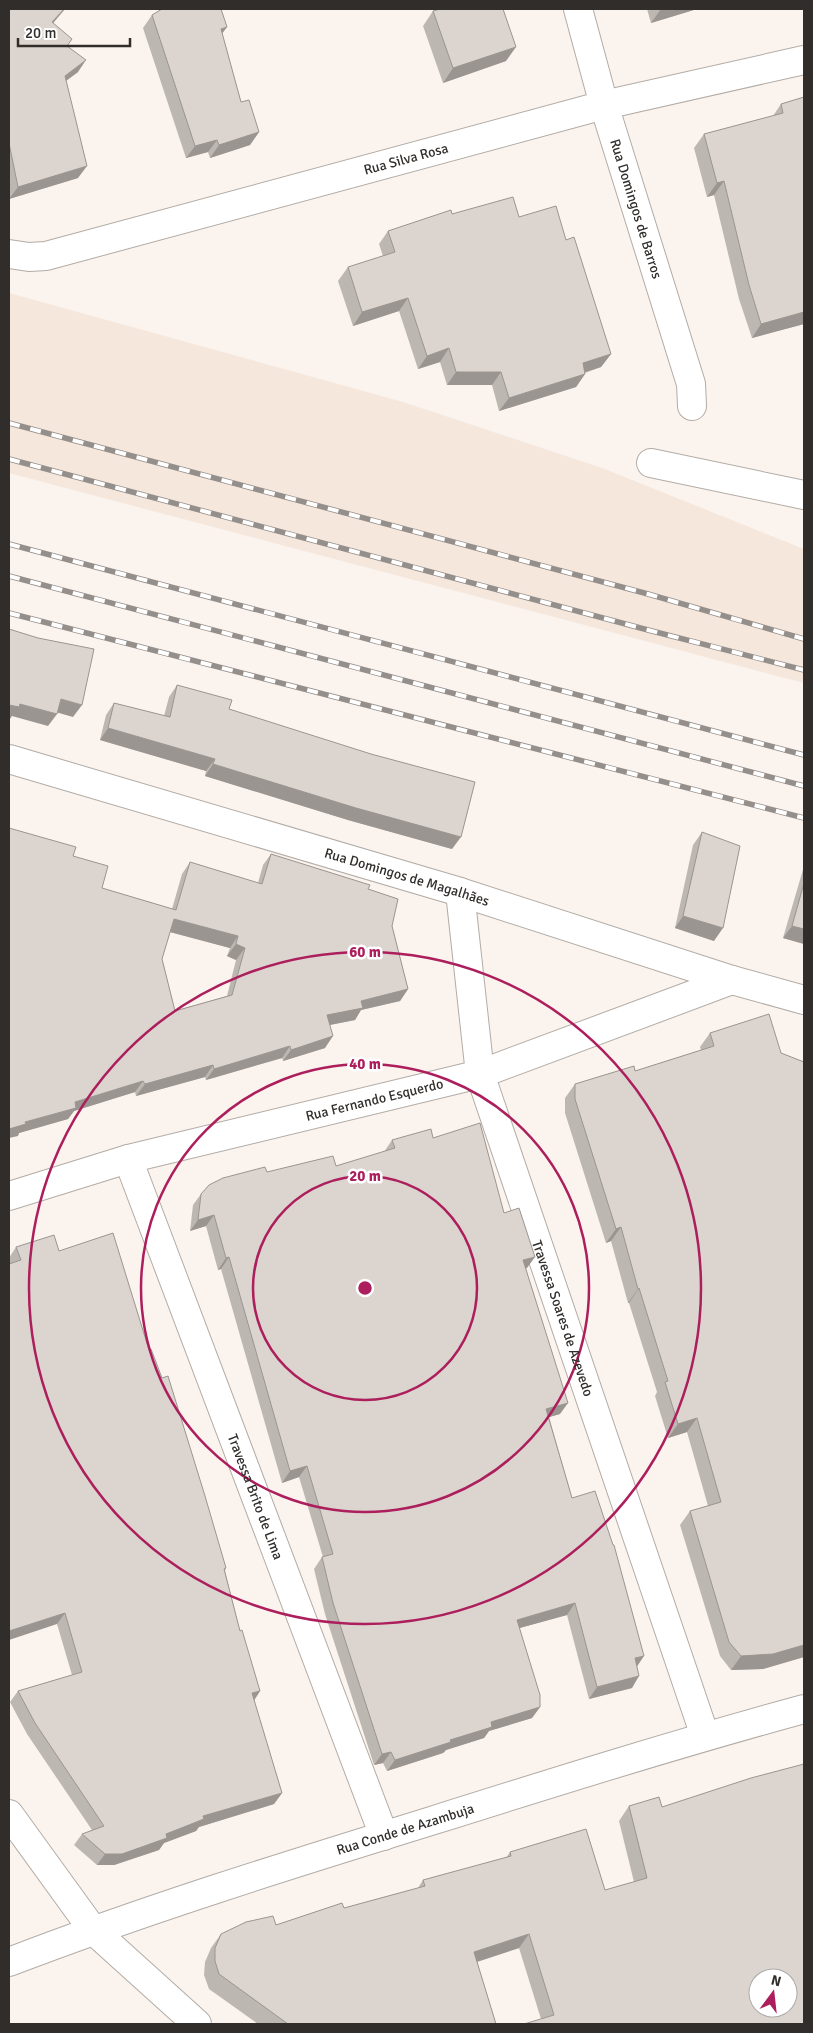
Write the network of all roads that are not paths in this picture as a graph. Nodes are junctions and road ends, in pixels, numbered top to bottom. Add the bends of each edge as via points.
1 (578, 9) edge
2 (804, 60) edge
3 (604, 106) junction
4 (9, 254) edge
5 (692, 406) dead end
6 (651, 462) dead end
7 (804, 495) edge
8 (9, 759) edge
9 (460, 892) junction
10 (732, 980) junction
11 (804, 1000) edge
12 (480, 1074) junction
13 (128, 1159) junction
14 (9, 1196) edge
15 (804, 1709) edge
16 (705, 1736) junction
17 (9, 1814) edge
18 (384, 1836) junction
19 (93, 1930) junction
20 (9, 1962) edge
21 (197, 2024) edge

1 - 3 street, Rua Domingos de Barros
2 - 3 street, Rua Silva Rosa
3 - 4 street, Rua Silva Rosa via 46,256
3 - 5 street, Rua Domingos de Barros via 691,384
6 - 7 street
8 - 9 street, Rua Domingos de Magalhães
9 - 10 street, Rua Domingos de Magalhães
9 - 12 street, Travessa Soares de Azevedo
10 - 11 street, Rua Domingos de Magalhães
10 - 12 street, Rua Fernando Esquerdo
12 - 13 street, Rua Fernando Esquerdo
12 - 16 street, Travessa Soares de Azevedo
13 - 14 street, Rua Fernando Esquerdo
13 - 18 street, Travessa Brito de Lima
15 - 16 street, Rua Conde de Azambuja
16 - 18 street, Rua Conde de Azambuja
17 - 19 street
18 - 19 street, Rua Conde de Azambuja
19 - 20 street, Rua Conde de Azambuja
19 - 21 street

